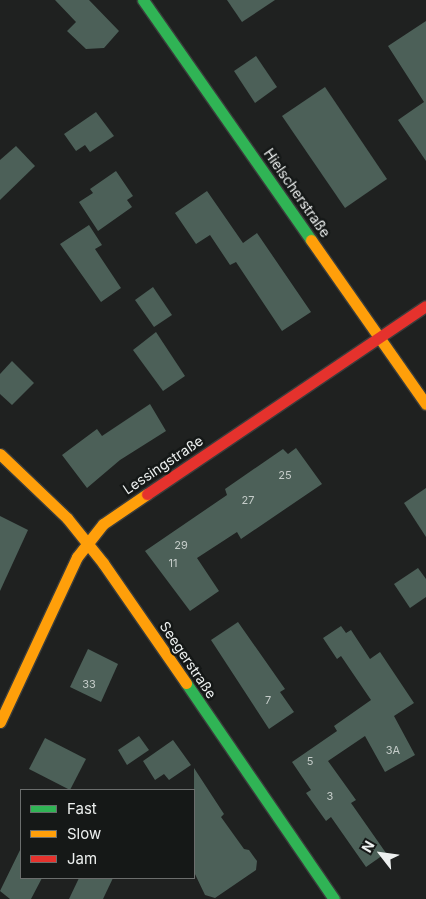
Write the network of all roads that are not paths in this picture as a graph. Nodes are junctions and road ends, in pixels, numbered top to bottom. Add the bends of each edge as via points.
1 (143, 0) edge
2 (426, 306) edge
3 (380, 337) junction
4 (426, 404) edge
5 (0, 454) edge
6 (86, 541) junction
7 (0, 722) edge
8 (334, 899) edge

1 - 3 street, Hielscherstraße
2 - 3 street, Lessingstraße
3 - 4 street, Hielscherstraße
3 - 6 street, Lessingstraße via 103,524
5 - 6 street, Seegerstraße via 67,518
6 - 7 street, Lessingstraße
6 - 8 street, Seegerstraße

